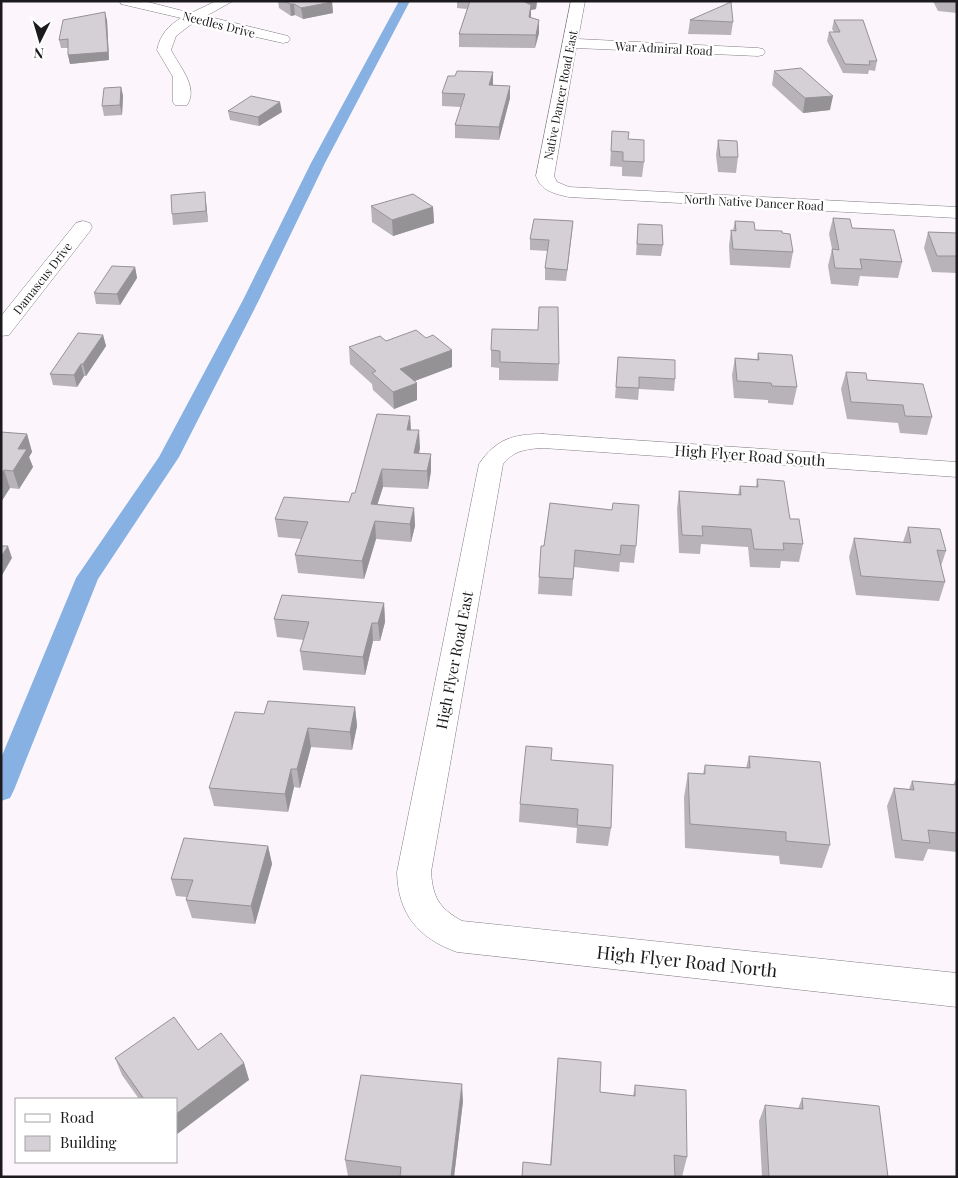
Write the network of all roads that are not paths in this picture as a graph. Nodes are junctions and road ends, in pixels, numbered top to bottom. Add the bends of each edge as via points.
1 (126, 1) edge
2 (227, 1) edge
3 (578, 1) edge
4 (194, 18) junction
5 (283, 39) dead end
6 (570, 44) junction
7 (758, 52) dead end
8 (181, 102) dead end
9 (552, 186) joint
10 (957, 213) edge
11 (83, 227) dead end
12 (1, 330) edge
13 (543, 441) joint
14 (957, 470) edge
15 (424, 913) joint
16 (957, 990) edge

1 - 4 street, Needles Drive
2 - 4 street
3 - 6 street, Native Dancer Road East
4 - 5 street, Needles Drive
4 - 8 street via 172,31 164,44 166,56 181,78
6 - 7 street, War Admiral Road
6 - 9 street, Native Dancer Road East via 545,176
9 - 10 street, North Native Dancer Road via 569,192
11 - 12 street, Damascus Drive
13 - 14 street, High Flyer Road South
13 - 15 street, High Flyer Road East via 515,444 504,449 491,464 414,872 414,890
15 - 16 street, High Flyer Road North via 438,926 457,936

